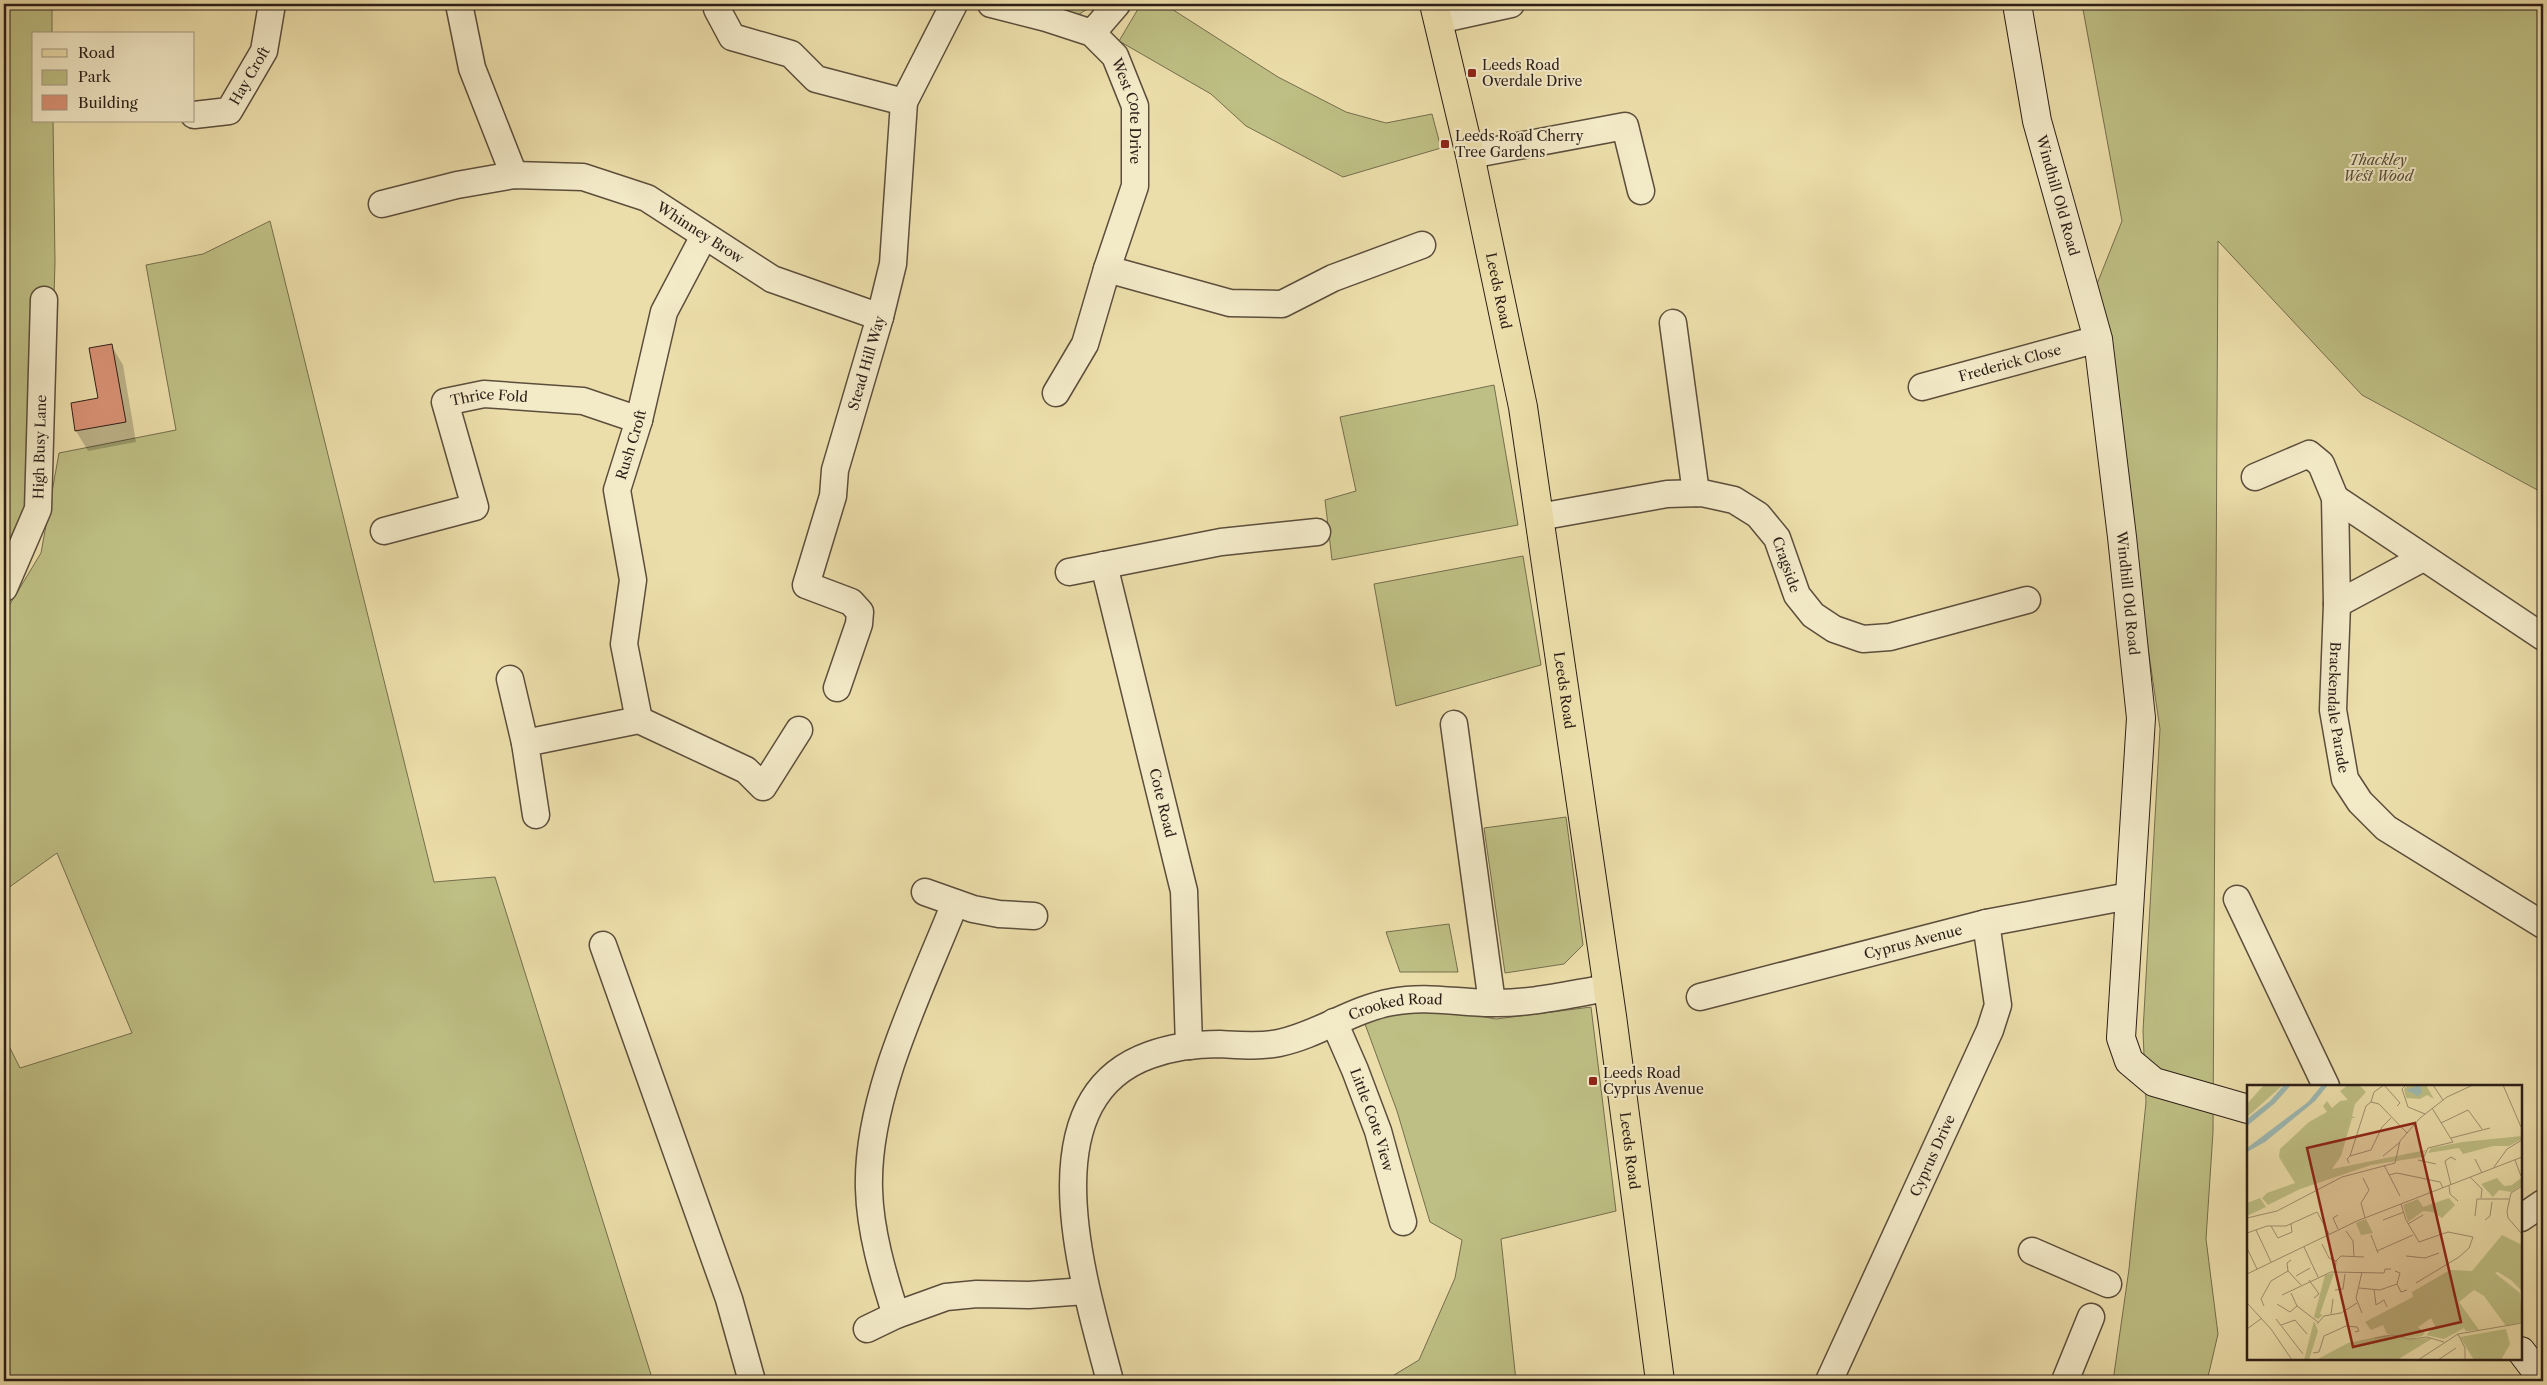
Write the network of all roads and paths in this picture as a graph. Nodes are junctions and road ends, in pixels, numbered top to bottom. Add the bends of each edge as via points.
1 (272, 4) edge
2 (459, 4) edge
3 (719, 4) edge
4 (954, 4) edge
5 (991, 4) edge
6 (1116, 4) edge
7 (1511, 4) edge
8 (2017, 4) edge
9 (1436, 12) edge
10 (1092, 33) junction
11 (904, 102) junction
12 (195, 115) edge
13 (1470, 155) junction
14 (514, 174) junction
15 (1642, 191) dead end
16 (382, 204) dead end
17 (704, 236) junction
18 (1422, 245) dead end
19 (1107, 269) junction
20 (44, 300) dead end
21 (880, 318) junction
22 (1673, 323) dead end
23 (2098, 339) junction
24 (1922, 387) dead end
25 (1056, 393) dead end
26 (639, 420) junction
27 (2255, 476) dead end
28 (1696, 493) junction
29 (2335, 498) junction
30 (1539, 517) junction
31 (384, 532) dead end
32 (1316, 532) dead end
33 (2423, 558) junction
34 (1104, 565) junction
35 (1069, 572) dead end
36 (4, 588) edge
37 (2028, 600) dead end
38 (2337, 604) junction
39 (2543, 637) edge
40 (510, 679) dead end
41 (837, 688) dead end
42 (639, 720) junction
43 (1454, 724) dead end
44 (799, 730) dead end
45 (525, 743) junction
46 (536, 815) dead end
47 (925, 892) dead end
48 (2129, 896) junction
49 (2237, 899) dead end
50 (955, 903) junction
51 (1034, 916) dead end
52 (1986, 923) junction
53 (2543, 925) edge
54 (603, 945) dead end
55 (1608, 988) junction
56 (1700, 997) dead end
57 (1492, 1003) junction
58 (1334, 1022) junction
59 (1189, 1046) junction
60 (2326, 1085) edge
61 (2247, 1109) edge
62 (2543, 1203) edge
63 (2522, 1217) edge
64 (1403, 1222) dead end
65 (2032, 1251) dead end
66 (2108, 1284) dead end
67 (1086, 1291) junction
68 (896, 1315) junction
69 (2091, 1317) dead end
70 (867, 1329) dead end
71 (2522, 1352) edge
72 (2072, 1378) edge
73 (2543, 1380) edge
74 (752, 1381) edge
75 (1110, 1381) edge
76 (1660, 1381) edge
77 (1830, 1381) edge

1 - 12 street, Hay Croft via 264,51 229,111
2 - 14 street via 472,68
3 - 11 street via 717,8 732,37 791,54 816,79
4 - 11 street, Stead Hill Way
5 - 10 street, West Cote Drive
6 - 10 street
7 - 9 street
8 - 23 street, Windhill Old Road via 2039,127
9 - 13 main road, Leeds Road
10 - 19 street, West Cote Drive via 1114,56 1135,106 1135,186
11 - 21 street, Stead Hill Way via 893,264
13 - 15 street via 1625,126
13 - 30 main road, Leeds Road via 1523,407
14 - 16 street, Whinney Brow
14 - 17 street, Whinney Brow via 583,177 647,198
17 - 21 street, Whinney Brow via 772,280
17 - 26 street, Rush Croft via 664,312
18 - 19 street via 1333,278 1282,304 1230,303
19 - 25 street, West Cote Drive via 1085,344
20 - 36 street, High Busy Lane via 38,509
21 - 41 street, Stead Hill Way via 834,470 833,496 806,585 851,602 860,612 859,624
22 - 28 street
23 - 24 street, Frederick Close
23 - 48 street, Windhill Old Road via 2141,718
26 - 31 street, Thrice Fold via 584,401 484,394 445,402 475,507
26 - 42 street, Rush Croft via 617,490 633,580 624,644
27 - 29 street, Brackendale Parade via 2309,454 2321,464
28 - 30 street, Cragside via 1667,494
28 - 37 street, Cragside via 1734,500 1758,515 1777,538 1797,595 1813,615 1834,629 1863,639 1890,637
29 - 33 street
29 - 38 street, Brackendale Parade
30 - 55 main road, Leeds Road
32 - 34 street via 1221,542
33 - 38 street
33 - 39 street
34 - 35 street
34 - 59 street, Cote Road via 1184,891
38 - 53 street, Brackendale Parade via 2333,710 2345,779 2360,802 2386,828
40 - 45 street
42 - 44 street via 746,770 762,787
42 - 45 street
43 - 57 street
45 - 46 street
47 - 50 street
48 - 52 street, Cyprus Avenue
48 - 61 street, Windhill Old Road via 2121,1038 2129,1061 2154,1082
49 - 60 street
50 - 51 street via 999,914
50 - 68 street via 879,1101 873,1129 869,1189 872,1221 886,1286
52 - 56 street, Cyprus Avenue
52 - 77 street, Cyprus Drive via 1998,1005 1990,1030
54 - 74 street via 729,1299
55 - 57 street, Crooked Road
55 - 76 main road, Leeds Road
57 - 58 street, Crooked Road via 1425,997 1372,1007
58 - 59 street, Crooked Road via 1279,1043
58 - 64 street, Little Cote View via 1378,1131
59 - 67 street, Crooked Road via 1149,1055 1117,1073 1095,1097 1080,1126 1072,1172
62 - 63 street
65 - 66 street
67 - 68 street via 961,1295 931,1301
67 - 75 street, Crooked Road
68 - 70 street
69 - 72 street
71 - 73 street

